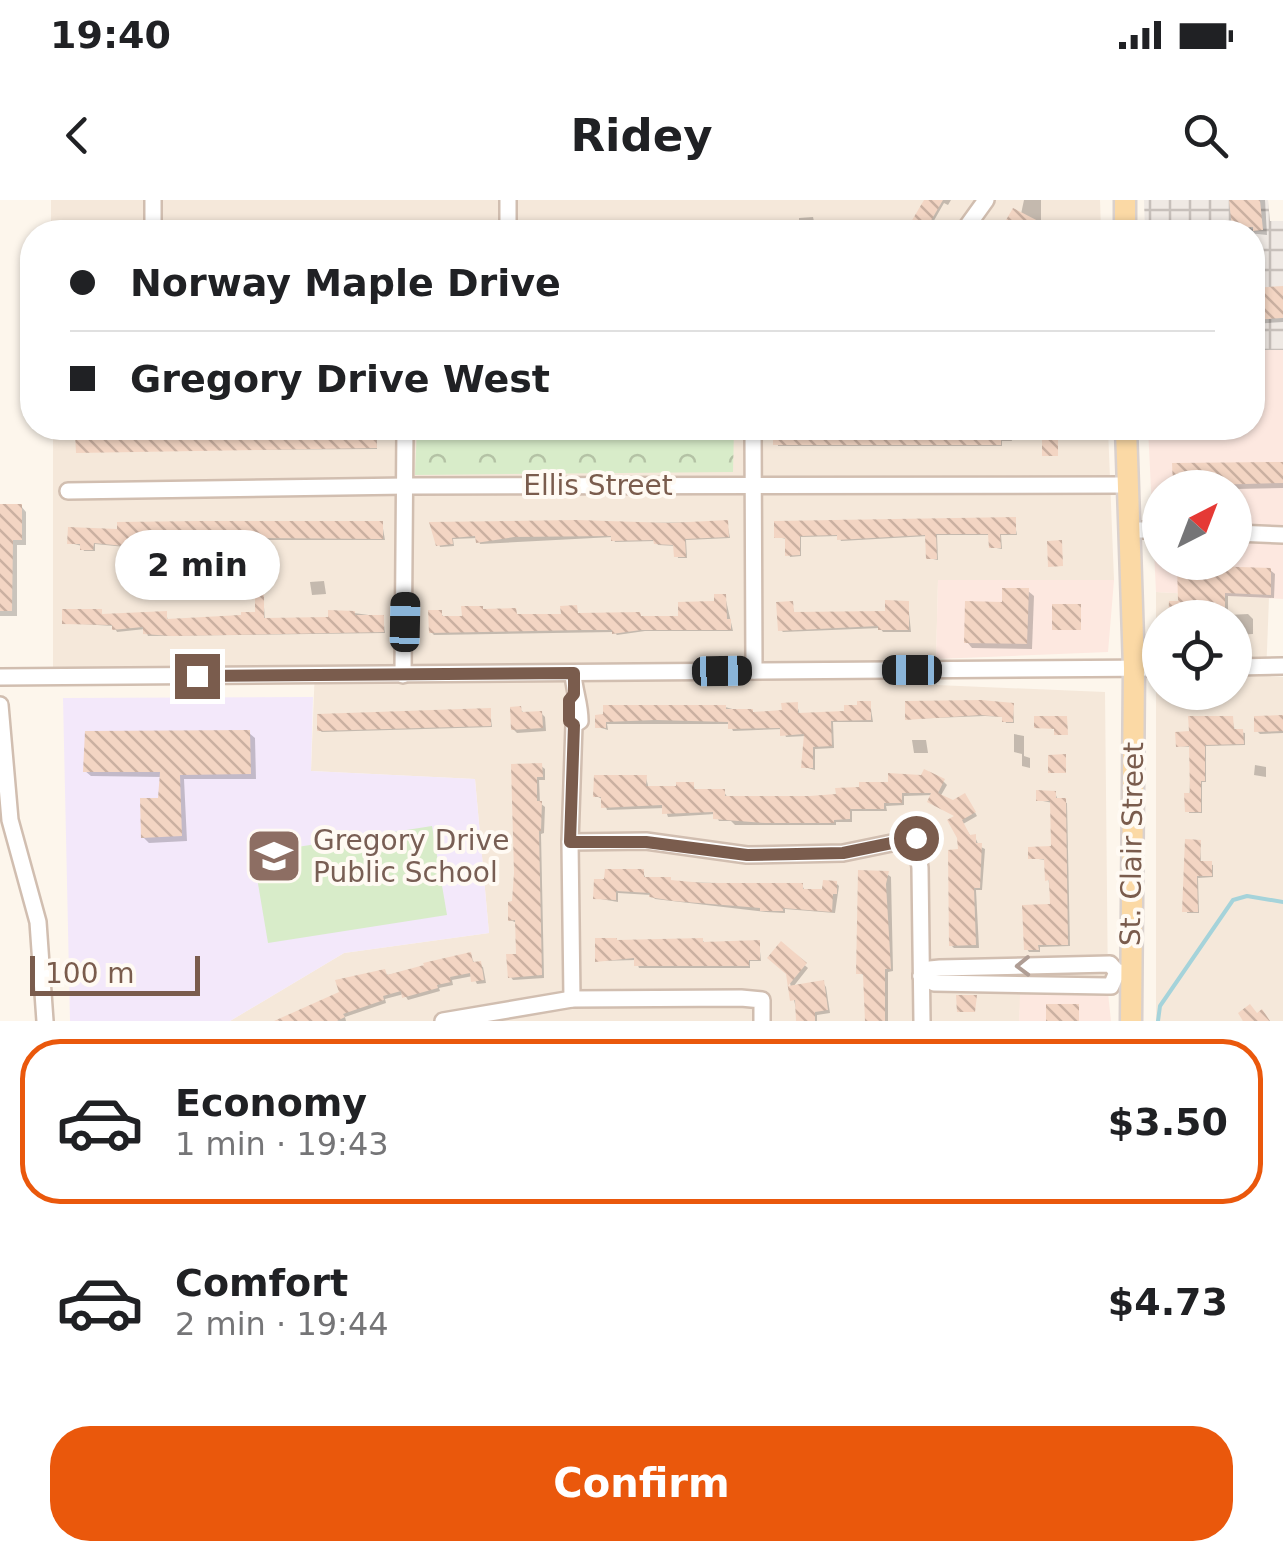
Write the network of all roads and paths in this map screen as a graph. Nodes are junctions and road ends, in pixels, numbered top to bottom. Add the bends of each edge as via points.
1 (406, 440) edge
2 (753, 440) edge
3 (1126, 440) edge
4 (1127, 484) junction
5 (754, 485) junction
6 (407, 486) junction
7 (68, 491) dead end
8 (1129, 530) junction
9 (1142, 530) edge
10 (1252, 533) edge
11 (1283, 534) edge
12 (1283, 666) edge
13 (1252, 667) edge
14 (1134, 668) junction
15 (1142, 668) edge
16 (754, 670) junction
17 (574, 673) junction
18 (404, 675) junction
19 (0, 677) edge
20 (0, 704) edge
21 (570, 842) junction
22 (921, 976) junction
23 (1118, 977) junction
24 (572, 999) junction
25 (45, 1021) edge
26 (443, 1021) edge
27 (762, 1021) edge
28 (922, 1021) edge
29 (1131, 1021) edge

1 - 6 street
2 - 5 street
3 - 4 main road, St. Clair Street
4 - 5 street, Ellis Street
4 - 8 main road, St. Clair Street
5 - 6 street, Ellis Street
5 - 16 street
6 - 7 street, Ellis Street
6 - 18 street
8 - 9 street
8 - 14 main road, St. Clair Street
10 - 11 street
12 - 13 street
14 - 15 street
14 - 16 street
14 - 23 main road, St. Clair Street
16 - 17 street
17 - 18 street
17 - 21 street via 580,721 574,725
18 - 19 street
20 - 25 street via 10,820 38,922
21 - 22 street via 646,842 747,855 843,853 916,838
21 - 24 street
22 - 23 street via 940,968 1110,964
22 - 28 street
23 - 29 main road, St. Clair Street
24 - 26 street
24 - 27 street via 762,1000

